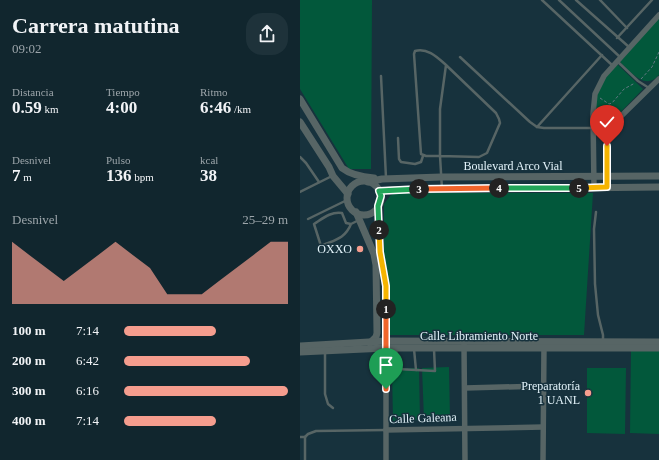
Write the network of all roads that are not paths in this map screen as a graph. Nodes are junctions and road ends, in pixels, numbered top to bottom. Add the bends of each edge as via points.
1 (542, 0) edge
2 (559, 0) edge
3 (576, 0) edge
4 (600, 0) edge
5 (652, 0) edge
6 (659, 15) edge
7 (627, 28) junction
8 (617, 38) junction
9 (629, 48) junction
10 (602, 55) junction
11 (460, 57) dead end
12 (616, 61) junction
13 (446, 65) junction
14 (381, 76) dead end
15 (659, 79) edge
16 (650, 88) junction
17 (300, 99) edge
18 (300, 122) edge
19 (537, 127) junction
20 (593, 127) junction
21 (610, 128) junction
22 (398, 138) dead end
23 (423, 156) junction
24 (440, 156) junction
25 (300, 157) edge
26 (333, 176) junction
27 (593, 176) junction
28 (607, 176) junction
29 (659, 176) edge
30 (441, 178) junction
31 (384, 179) junction
32 (320, 182) junction
33 (368, 182) junction
34 (607, 187) junction
35 (659, 187) edge
36 (594, 188) junction
37 (442, 189) junction
38 (379, 191) junction
39 (300, 192) edge
40 (348, 197) junction
41 (378, 206) junction
42 (356, 212) junction
43 (596, 212) dead end
44 (308, 219) dead end
45 (360, 220) junction
46 (351, 224) junction
47 (376, 265) junction
48 (603, 341) junction
49 (659, 342) edge
50 (370, 343) junction
51 (386, 344) junction
52 (464, 344) junction
53 (544, 344) junction
54 (300, 346) edge
55 (434, 347) junction
56 (396, 348) junction
57 (414, 348) junction
58 (659, 348) edge
59 (325, 351) junction
60 (300, 352) edge
61 (416, 370) junction
62 (544, 386) junction
63 (464, 388) junction
64 (333, 408) dead end
65 (543, 427) junction
66 (465, 428) junction
67 (386, 430) junction
68 (300, 437) edge
69 (305, 437) junction
70 (305, 460) edge
71 (386, 460) edge
72 (464, 460) edge
73 (543, 460) edge

1 - 10 lane
2 - 12 lane
3 - 8 lane
4 - 7 lane
5 - 7 lane
6 - 9 street
7 - 8 lane
8 - 9 lane
9 - 12 street
10 - 12 lane
10 - 19 lane
11 - 19 lane
12 - 16 lane
12 - 20 street via 604,76 595,94
13 - 23 lane via 424,50 415,51
13 - 24 lane via 440,109
13 - 24 lane via 496,113 500,123 484,155
14 - 31 lane
15 - 16 street
16 - 21 street
17 - 31 street via 342,168 353,175
18 - 26 street
19 - 20 lane
20 - 21 lane
20 - 27 street
21 - 28 street
22 - 23 lane via 401,162 415,164 420,162
23 - 24 lane
24 - 30 lane
25 - 32 lane
26 - 32 lane
26 - 40 street
27 - 28 street, Boulevard Arco Vial
27 - 30 street, Boulevard Arco Vial
27 - 36 street
28 - 29 street, Boulevard Arco Vial
28 - 34 street
30 - 31 street, Boulevard Arco Vial
30 - 37 lane
31 - 33 street, Boulevard Arco Vial
32 - 39 lane
33 - 38 street
33 - 40 street via 357,182
34 - 35 street, Boulevard Arco Vial
34 - 36 street, Boulevard Arco Vial
36 - 37 street, Boulevard Arco Vial
37 - 38 street, Boulevard Arco Vial
38 - 41 street
40 - 42 street via 349,205
40 - 44 lane
41 - 42 street via 371,213
41 - 51 street via 380,252 386,286
42 - 45 street
43 - 48 lane via 595,284
45 - 46 lane
45 - 47 street
46 - 46 lane via 346,222 342,213 328,215 314,224 321,246 344,235
47 - 50 street via 377,333
47 - 51 street via 382,280
48 - 49 street, Calle Libramiento Norte
48 - 53 street, Calle Libramiento Norte
50 - 51 street, Calle Libramiento Norte
50 - 54 street, Calle Libramiento Norte
51 - 52 street, Calle Libramiento Norte
51 - 56 street, Calle Libramiento Norte
51 - 59 street, Calle Libramiento Norte
51 - 67 street
52 - 53 street, Calle Libramiento Norte
52 - 55 street, Calle Libramiento Norte
52 - 63 street
53 - 58 street, Calle Libramiento Norte
53 - 62 street
55 - 57 street, Calle Libramiento Norte
55 - 61 lane via 435,371
56 - 57 street, Calle Libramiento Norte
56 - 61 lane via 397,369
57 - 61 lane
59 - 60 street, Calle Libramiento Norte
59 - 64 lane via 325,394 328,404
62 - 63 street
62 - 65 street
63 - 66 street
65 - 66 street, Calle Galeana
65 - 73 street
66 - 67 street, Calle Galeana
66 - 72 street
67 - 69 lane, Calle Galeana via 316,431
67 - 71 street
68 - 69 lane, Calle Galeana
69 - 70 lane

